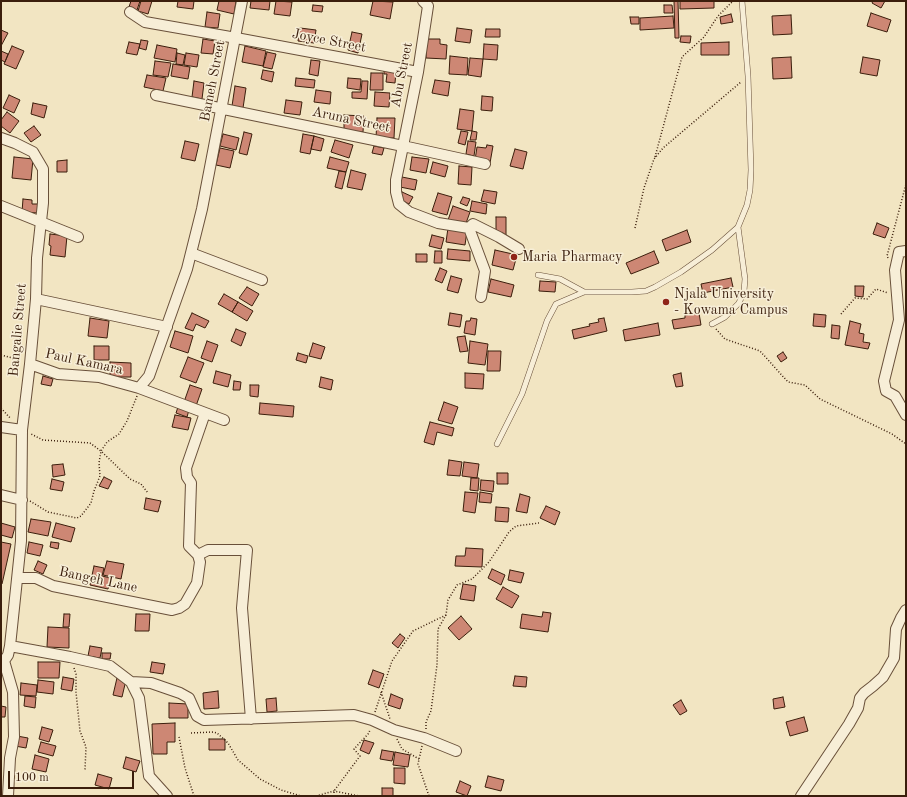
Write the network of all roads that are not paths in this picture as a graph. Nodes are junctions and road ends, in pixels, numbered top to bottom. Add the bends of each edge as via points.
1 (242, 1) edge
2 (422, 1) edge
3 (742, 1) edge
4 (130, 12) dead end
5 (236, 38) junction
6 (418, 72) junction
7 (156, 95) dead end
8 (222, 108) junction
9 (1, 138) edge
10 (403, 146) junction
11 (485, 164) dead end
12 (1, 206) edge
13 (41, 221) junction
14 (471, 226) junction
15 (738, 227) junction
16 (78, 237) dead end
17 (519, 250) dead end
18 (906, 251) edge
19 (191, 253) junction
20 (538, 275) dead end
21 (262, 280) dead end
22 (584, 292) junction
23 (481, 297) dead end
24 (36, 299) junction
25 (712, 324) road end
26 (902, 326) edge
27 (166, 327) junction
28 (30, 364) junction
29 (140, 388) junction
30 (205, 413) junction
31 (906, 415) edge
32 (224, 420) dead end
33 (1, 427) edge
34 (22, 430) junction
35 (497, 444) dead end
36 (1, 496) edge
37 (22, 496) junction
38 (198, 555) junction
39 (18, 578) junction
40 (906, 610) edge
41 (6, 657) edge
42 (131, 682) junction
43 (251, 719) junction
44 (456, 751) dead end
45 (5, 757) edge
46 (8, 796) edge
47 (167, 796) edge
48 (801, 796) edge

1 - 5 street, Bameh Street
2 - 6 street, Abu Street via 428,6
3 - 15 lane via 748,76 751,170 747,205
4 - 5 street, Joyce Street via 145,22
5 - 6 street, Joyce Street
5 - 8 street, Bameh Street
6 - 10 street, Abu Street
7 - 8 street, Aruna Street
8 - 10 street, Aruna Street
8 - 19 street, Bameh Street
9 - 13 street, Bangalie Street via 33,152 43,170
10 - 11 street
10 - 14 street, Aruna Street via 396,180 398,204 408,212 438,223
12 - 13 street
13 - 16 street
13 - 24 street, Bangalie Street
14 - 17 street via 499,237
14 - 23 street via 485,271
15 - 22 lane via 681,272 646,291
15 - 25 lane via 745,279 744,291 739,303 725,317
18 - 26 street via 899,252 895,270
19 - 21 street
19 - 27 street, Bameh Street
20 - 22 lane via 560,279
22 - 35 lane via 556,304 547,321 522,394
24 - 27 street
24 - 28 street, Bangalie Street
26 - 31 street via 884,381 886,391 895,396
27 - 29 street, Bameh Street via 150,376
28 - 29 street, Paul Kamara via 58,374 99,377
28 - 34 street, Bangalie Street
29 - 30 street, Paul Kamara
30 - 32 street, Paul Kamara
30 - 38 street via 186,468 191,483 189,546
33 - 34 street
34 - 37 street, Bangalie Street
36 - 37 street
37 - 39 street, Bangalie Street
38 - 39 street, Bangeh Lane via 200,562 197,583 185,604 172,610 53,586 36,578
38 - 43 street via 208,550 247,550 242,608
39 - 41 street, Bangalie Street
40 - 48 street via 896,630 894,658 883,677 860,698 858,708 849,724
41 - 42 street via 70,657 110,666
41 - 45 street via 13,692 14,737
42 - 43 street via 151,683 180,693 189,698 197,716 204,720
42 - 47 street via 139,698 149,776
43 - 44 street via 354,715
45 - 46 street

